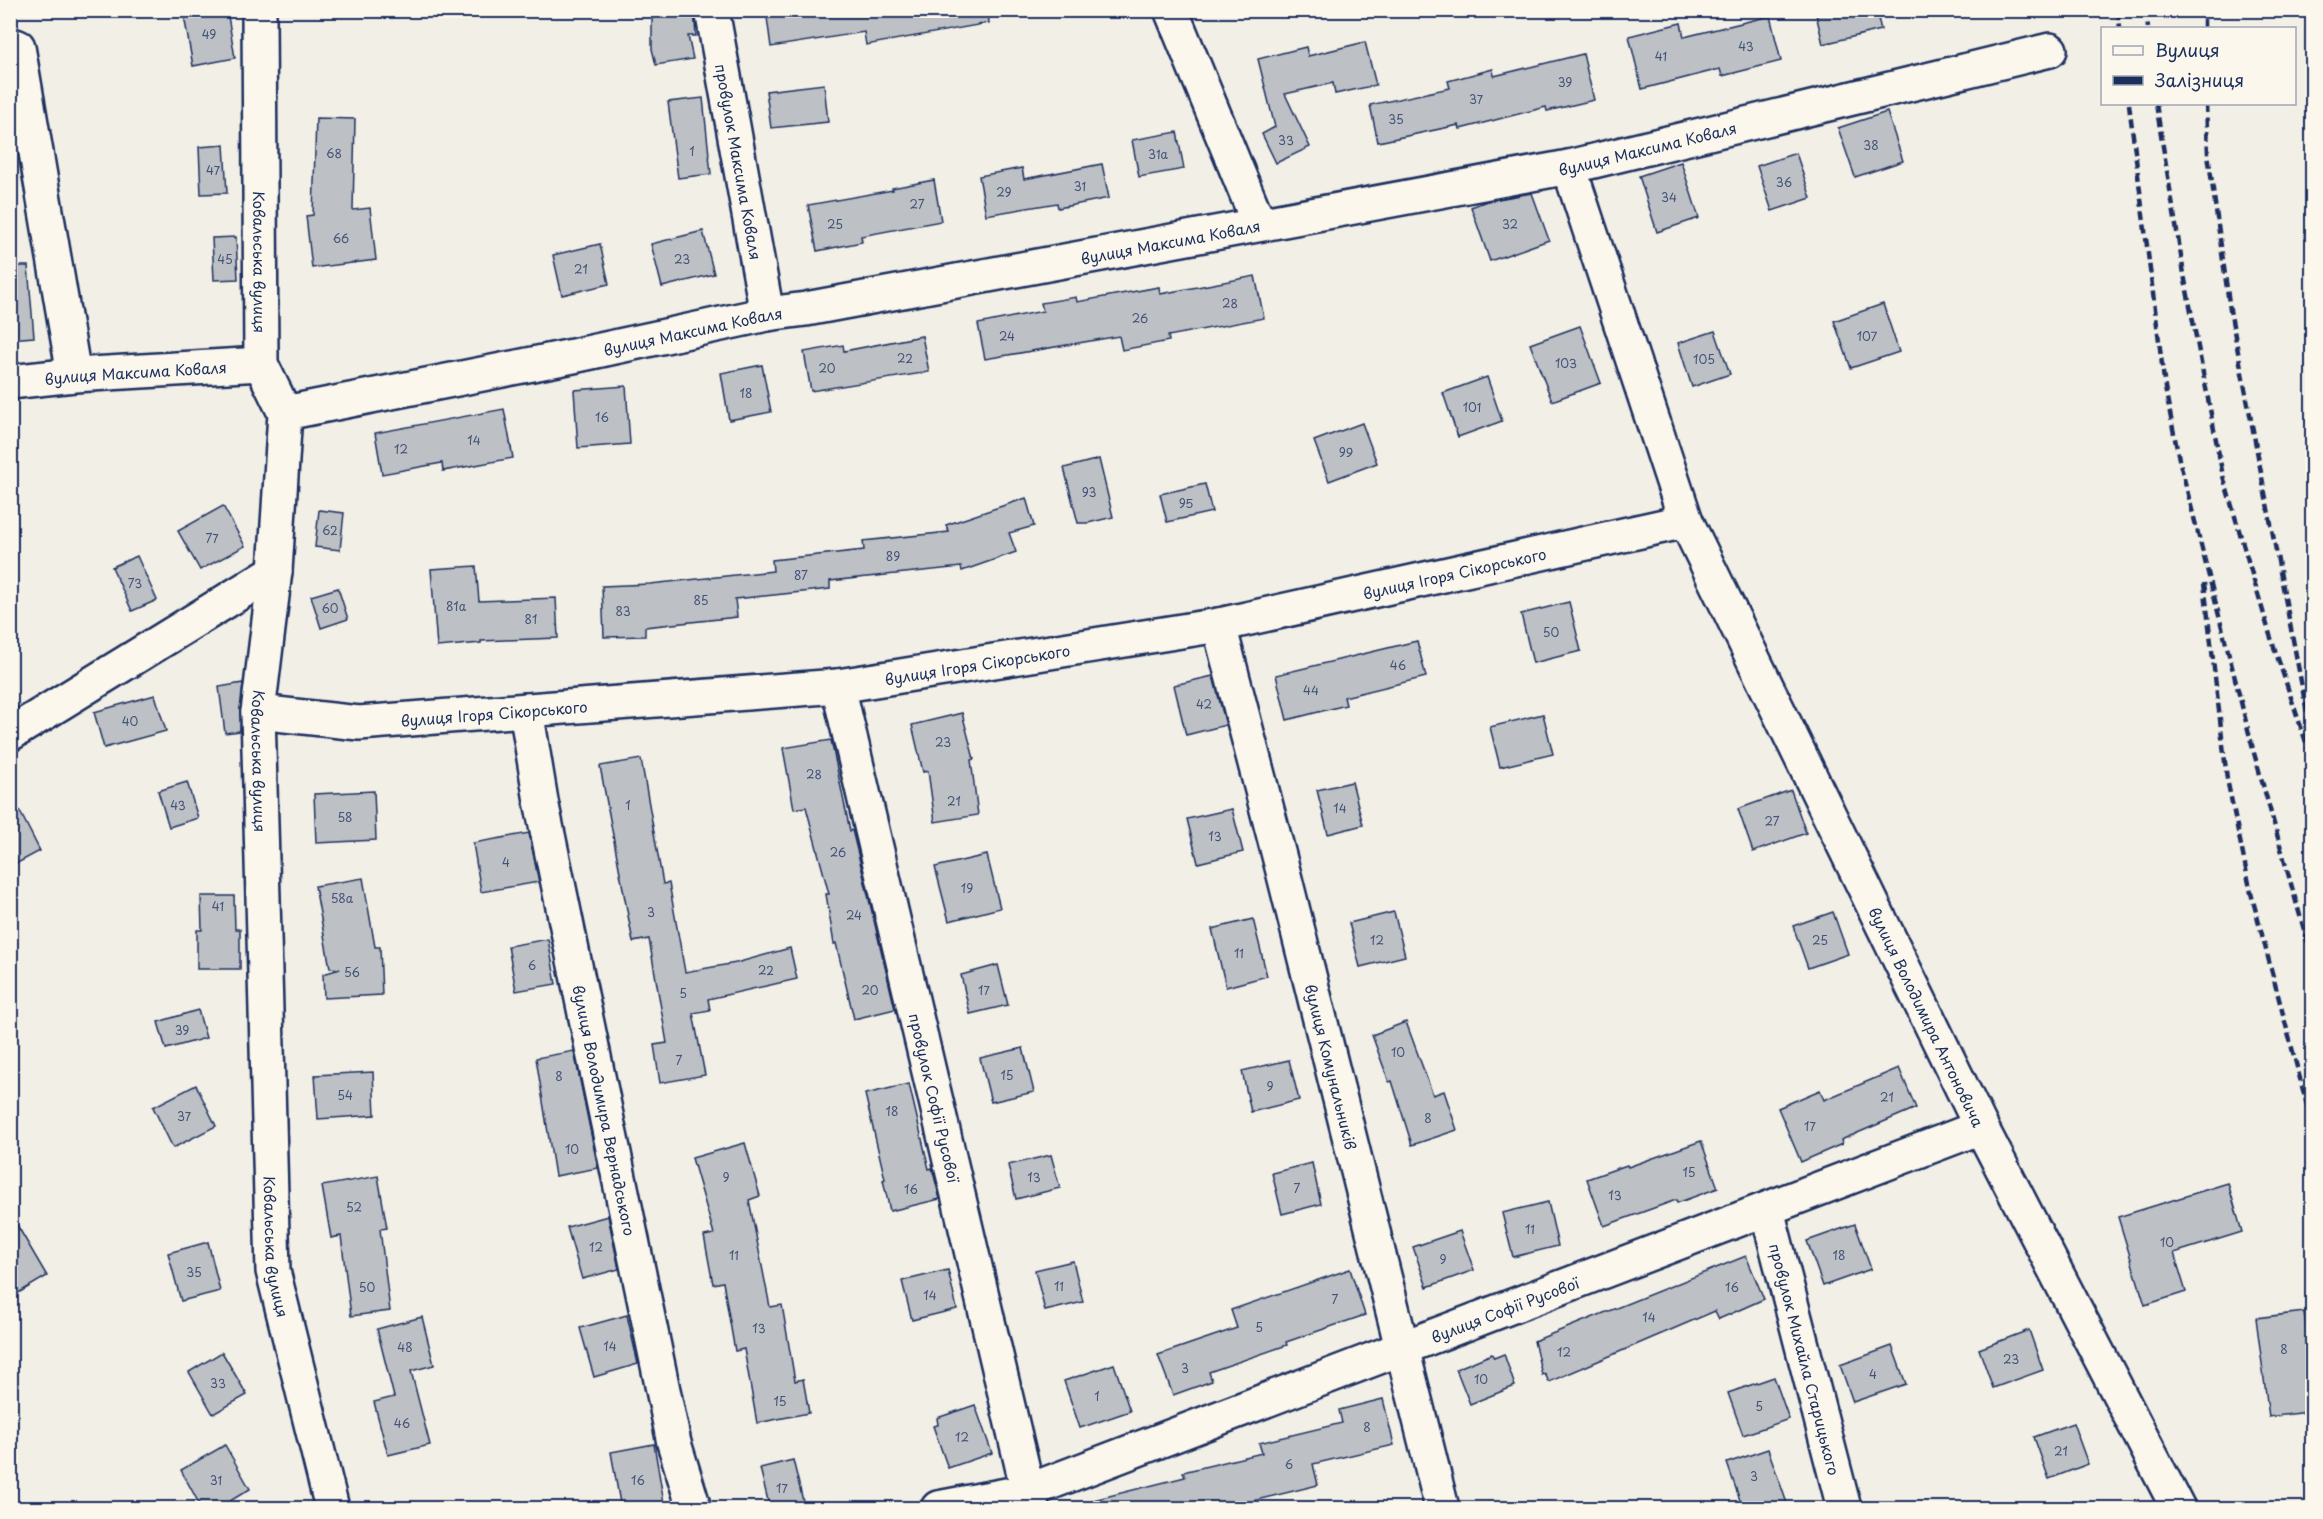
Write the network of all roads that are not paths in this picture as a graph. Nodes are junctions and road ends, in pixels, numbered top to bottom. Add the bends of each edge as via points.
1 (259, 10) edge
2 (712, 10) edge
3 (1172, 10) edge
4 (10, 44) edge
5 (2050, 50) dead end
6 (1569, 167) junction
7 (1258, 224) junction
8 (767, 315) junction
9 (261, 364) junction
10 (74, 375) junction
11 (10, 382) edge
12 (285, 413) junction
13 (1686, 521) junction
14 (275, 571) junction
15 (1220, 625) junction
16 (838, 686) junction
17 (526, 710) junction
18 (258, 712) junction
19 (10, 734) edge
20 (1981, 1127) junction
21 (1767, 1210) junction
22 (1401, 1348) junction
23 (1030, 1500) edge
24 (332, 1509) edge
25 (694, 1509) edge
26 (939, 1509) edge
27 (1442, 1509) edge
28 (1844, 1509) edge
29 (2178, 1509) edge

1 - 9 street, Ковальська вулиця
2 - 8 street, провулок Максима Коваля
3 - 7 street
4 - 10 street via 18,47
5 - 6 street, вулиця Максима Коваля
6 - 7 street, вулиця Максима Коваля
6 - 13 street, вулиця Володимира Антоновича
7 - 8 street, вулиця Максима Коваля
8 - 12 street, вулиця Максима Коваля
9 - 10 street, вулиця Максима Коваля
9 - 12 street, Ковальська вулиця
10 - 11 street, вулиця Максима Коваля
12 - 14 street, Ковальська вулиця
13 - 15 street, вулиця Ігоря Сікорського
13 - 20 street, вулиця Володимира Антоновича
14 - 18 street, Ковальська вулиця
14 - 19 street
15 - 16 street, вулиця Ігоря Сікорського
15 - 22 street, вулиця Комунальників
16 - 17 street, вулиця Ігоря Сікорського
16 - 23 street, провулок Софії Русової
17 - 18 street, вулиця Ігоря Сікорського via 359,723
17 - 25 street, вулиця Володимира Вернадського via 541,801 674,1443
18 - 24 street, Ковальська вулиця via 273,1271
20 - 21 street, вулиця Софії Русової
20 - 29 street, вулиця Володимира Антоновича
21 - 22 street, вулиця Софії Русової
21 - 28 street, провулок Михайла Старицького
22 - 23 street, вулиця Софії Русової
22 - 27 street, вулиця Комунальників
23 - 26 street, вулиця Софії Русової

